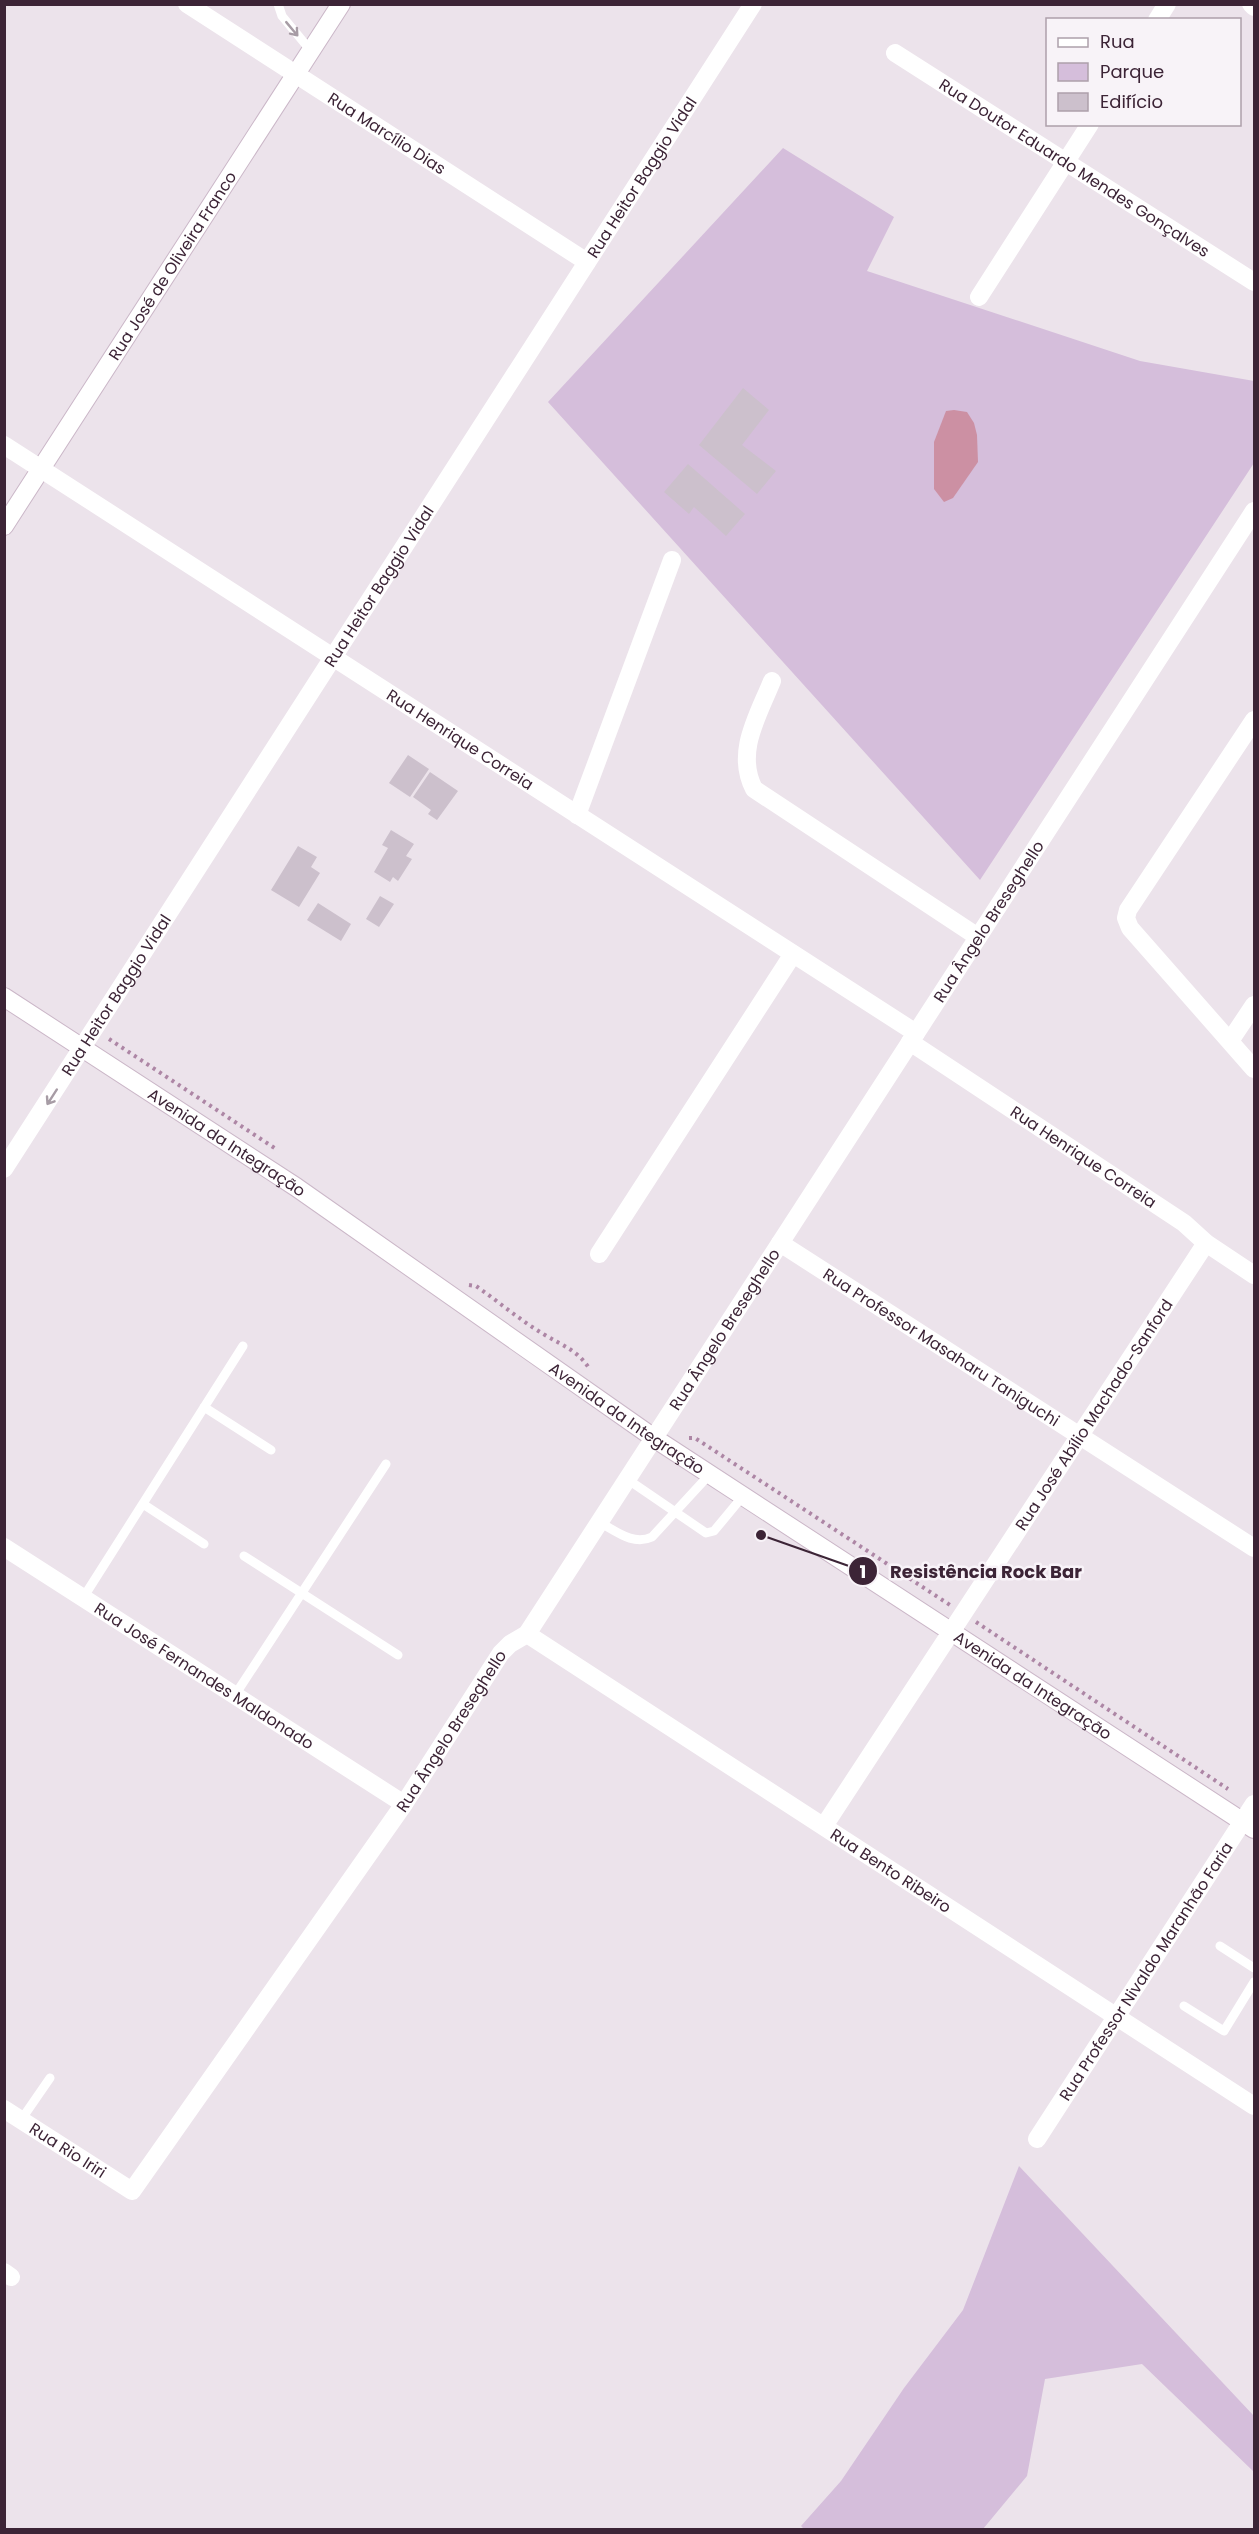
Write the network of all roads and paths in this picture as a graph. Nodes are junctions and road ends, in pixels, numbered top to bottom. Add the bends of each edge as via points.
1 (187, 4) edge
2 (278, 4) edge
3 (341, 4) edge
4 (753, 4) edge
5 (1167, 4) edge
6 (1158, 18) edge
7 (311, 51) junction
8 (895, 52) dead end
9 (296, 75) junction
10 (1089, 126) edge
11 (1066, 162) junction
12 (587, 262) junction
13 (1254, 282) edge
14 (978, 297) dead end
15 (4, 445) edge
16 (42, 469) junction
17 (1254, 511) edge
18 (4, 526) edge
19 (672, 560) dead end
20 (333, 657) junction
21 (772, 681) dead end
22 (1254, 720) edge
23 (577, 815) junction
24 (978, 937) junction
25 (793, 954) junction
26 (4, 997) edge
27 (1254, 1005) edge
28 (913, 1037) junction
29 (1230, 1041) junction
30 (83, 1048) junction
31 (1254, 1069) edge
32 (4, 1169) edge
33 (780, 1243) junction
34 (1206, 1243) junction
35 (599, 1254) dead end
36 (1254, 1275) edge
37 (243, 1346) dead end
38 (204, 1407) junction
39 (1079, 1436) junction
40 (654, 1438) junction
41 (681, 1438) dead end
42 (271, 1450) dead end
43 (386, 1464) dead end
44 (710, 1474) junction
45 (627, 1479) junction
46 (743, 1496) junction
47 (142, 1504) junction
48 (674, 1512) junction
49 (599, 1522) junction
50 (204, 1544) dead end
51 (4, 1547) edge
52 (1254, 1548) edge
53 (244, 1556) dead end
54 (302, 1594) junction
55 (83, 1598) junction
56 (944, 1600) dead end
57 (979, 1624) dead end
58 (951, 1632) junction
59 (526, 1634) junction
60 (398, 1655) dead end
61 (235, 1695) junction
62 (1234, 1795) dead end
63 (404, 1804) junction
64 (1254, 1804) edge
65 (1249, 1825) edge
66 (824, 1826) junction
67 (1220, 1946) dead end
68 (1254, 1968) edge
69 (1254, 1984) edge
70 (1184, 2006) dead end
71 (1117, 2016) junction
72 (50, 2078) dead end
73 (1254, 2106) edge
74 (4, 2109) edge
75 (21, 2120) junction
76 (1037, 2139) dead end
77 (132, 2191) joint

1 - 9 street, Rua Marcílio Dias
2 -> 7 lane via 282,16
3 - 7 street, Rua José de Oliveira Franco
4 - 12 street, Rua Heitor Baggio Vidal
5 - 6 street
7 - 9 street, Rua José de Oliveira Franco
8 - 11 street, Rua Doutor Eduardo Mendes Gonçalves
9 - 12 street, Rua Marcílio Dias
9 - 16 street, Rua José de Oliveira Franco
10 - 11 street
11 - 13 street, Rua Doutor Eduardo Mendes Gonçalves
11 - 14 street
12 - 20 street, Rua Heitor Baggio Vidal
15 - 16 street, Rua Henrique Correia
16 - 18 street, Rua José de Oliveira Franco
16 - 20 street, Rua Henrique Correia
17 - 24 street, Rua Ângelo Breseghello
19 - 23 street
20 - 23 street, Rua Henrique Correia
20 - 30 street, Rua Heitor Baggio Vidal
21 - 24 street via 745,750 754,789
22 - 29 street via 1125,918
23 - 25 street, Rua Henrique Correia
24 - 28 street, Rua Ângelo Breseghello
25 - 28 street, Rua Henrique Correia
25 - 35 street
26 - 30 street, Avenida da Integração
27 - 29 street
28 - 33 street, Rua Ângelo Breseghello
28 - 34 street, Rua Henrique Correia via 1184,1223
29 - 31 street
30 -> 32 street, Rua Heitor Baggio Vidal
30 - 40 street, Avenida da Integração via 296,1187
33 - 39 street, Rua Professor Masaharu Taniguchi
33 - 40 street, Rua Ângelo Breseghello
34 - 36 street, Rua Henrique Correia
34 - 39 street, Rua José Abílio Machado-Sanford
37 - 38 lane
38 - 42 lane
38 - 47 lane
39 - 52 street, Rua Professor Masaharu Taniguchi
39 - 58 street, Rua José Abílio Machado-Sanford
40 - 44 street, Avenida da Integração
40 - 45 street, Rua Ângelo Breseghello
41 - 56 path via 694,1438
43 - 54 lane
44 - 46 street, Avenida da Integração
44 - 48 lane
45 - 48 lane
45 - 49 street, Rua Ângelo Breseghello
46 - 48 lane via 710,1533
46 - 58 street, Avenida da Integração
47 - 50 lane
47 - 55 lane
48 - 49 lane via 644,1541 631,1539
49 - 59 street, Rua Ângelo Breseghello
51 - 55 street, Rua José Fernandes Maldonado
53 - 54 lane
54 - 60 lane
54 - 61 lane
55 - 61 street, Rua José Fernandes Maldonado
57 - 62 path via 1224,1784
58 - 65 street, Avenida da Integração
58 - 66 street, Rua José Abílio Machado-Sanford
59 - 63 street, Rua Ângelo Breseghello via 501,1653
59 - 66 street, Rua Bento Ribeiro
61 - 63 street, Rua José Fernandes Maldonado
63 - 77 street, Rua Ângelo Breseghello
64 - 65 street, Rua Professor Nivaldo Maranhão Faria
65 - 71 street, Rua Professor Nivaldo Maranhão Faria
66 - 71 street, Rua Bento Ribeiro
67 - 68 lane
69 - 70 lane via 1224,2031
71 - 73 street, Rua Bento Ribeiro
71 - 76 street, Rua Professor Nivaldo Maranhão Faria
72 - 75 lane
74 - 75 street, Rua Rio Iriri
75 - 77 street, Rua Rio Iriri

